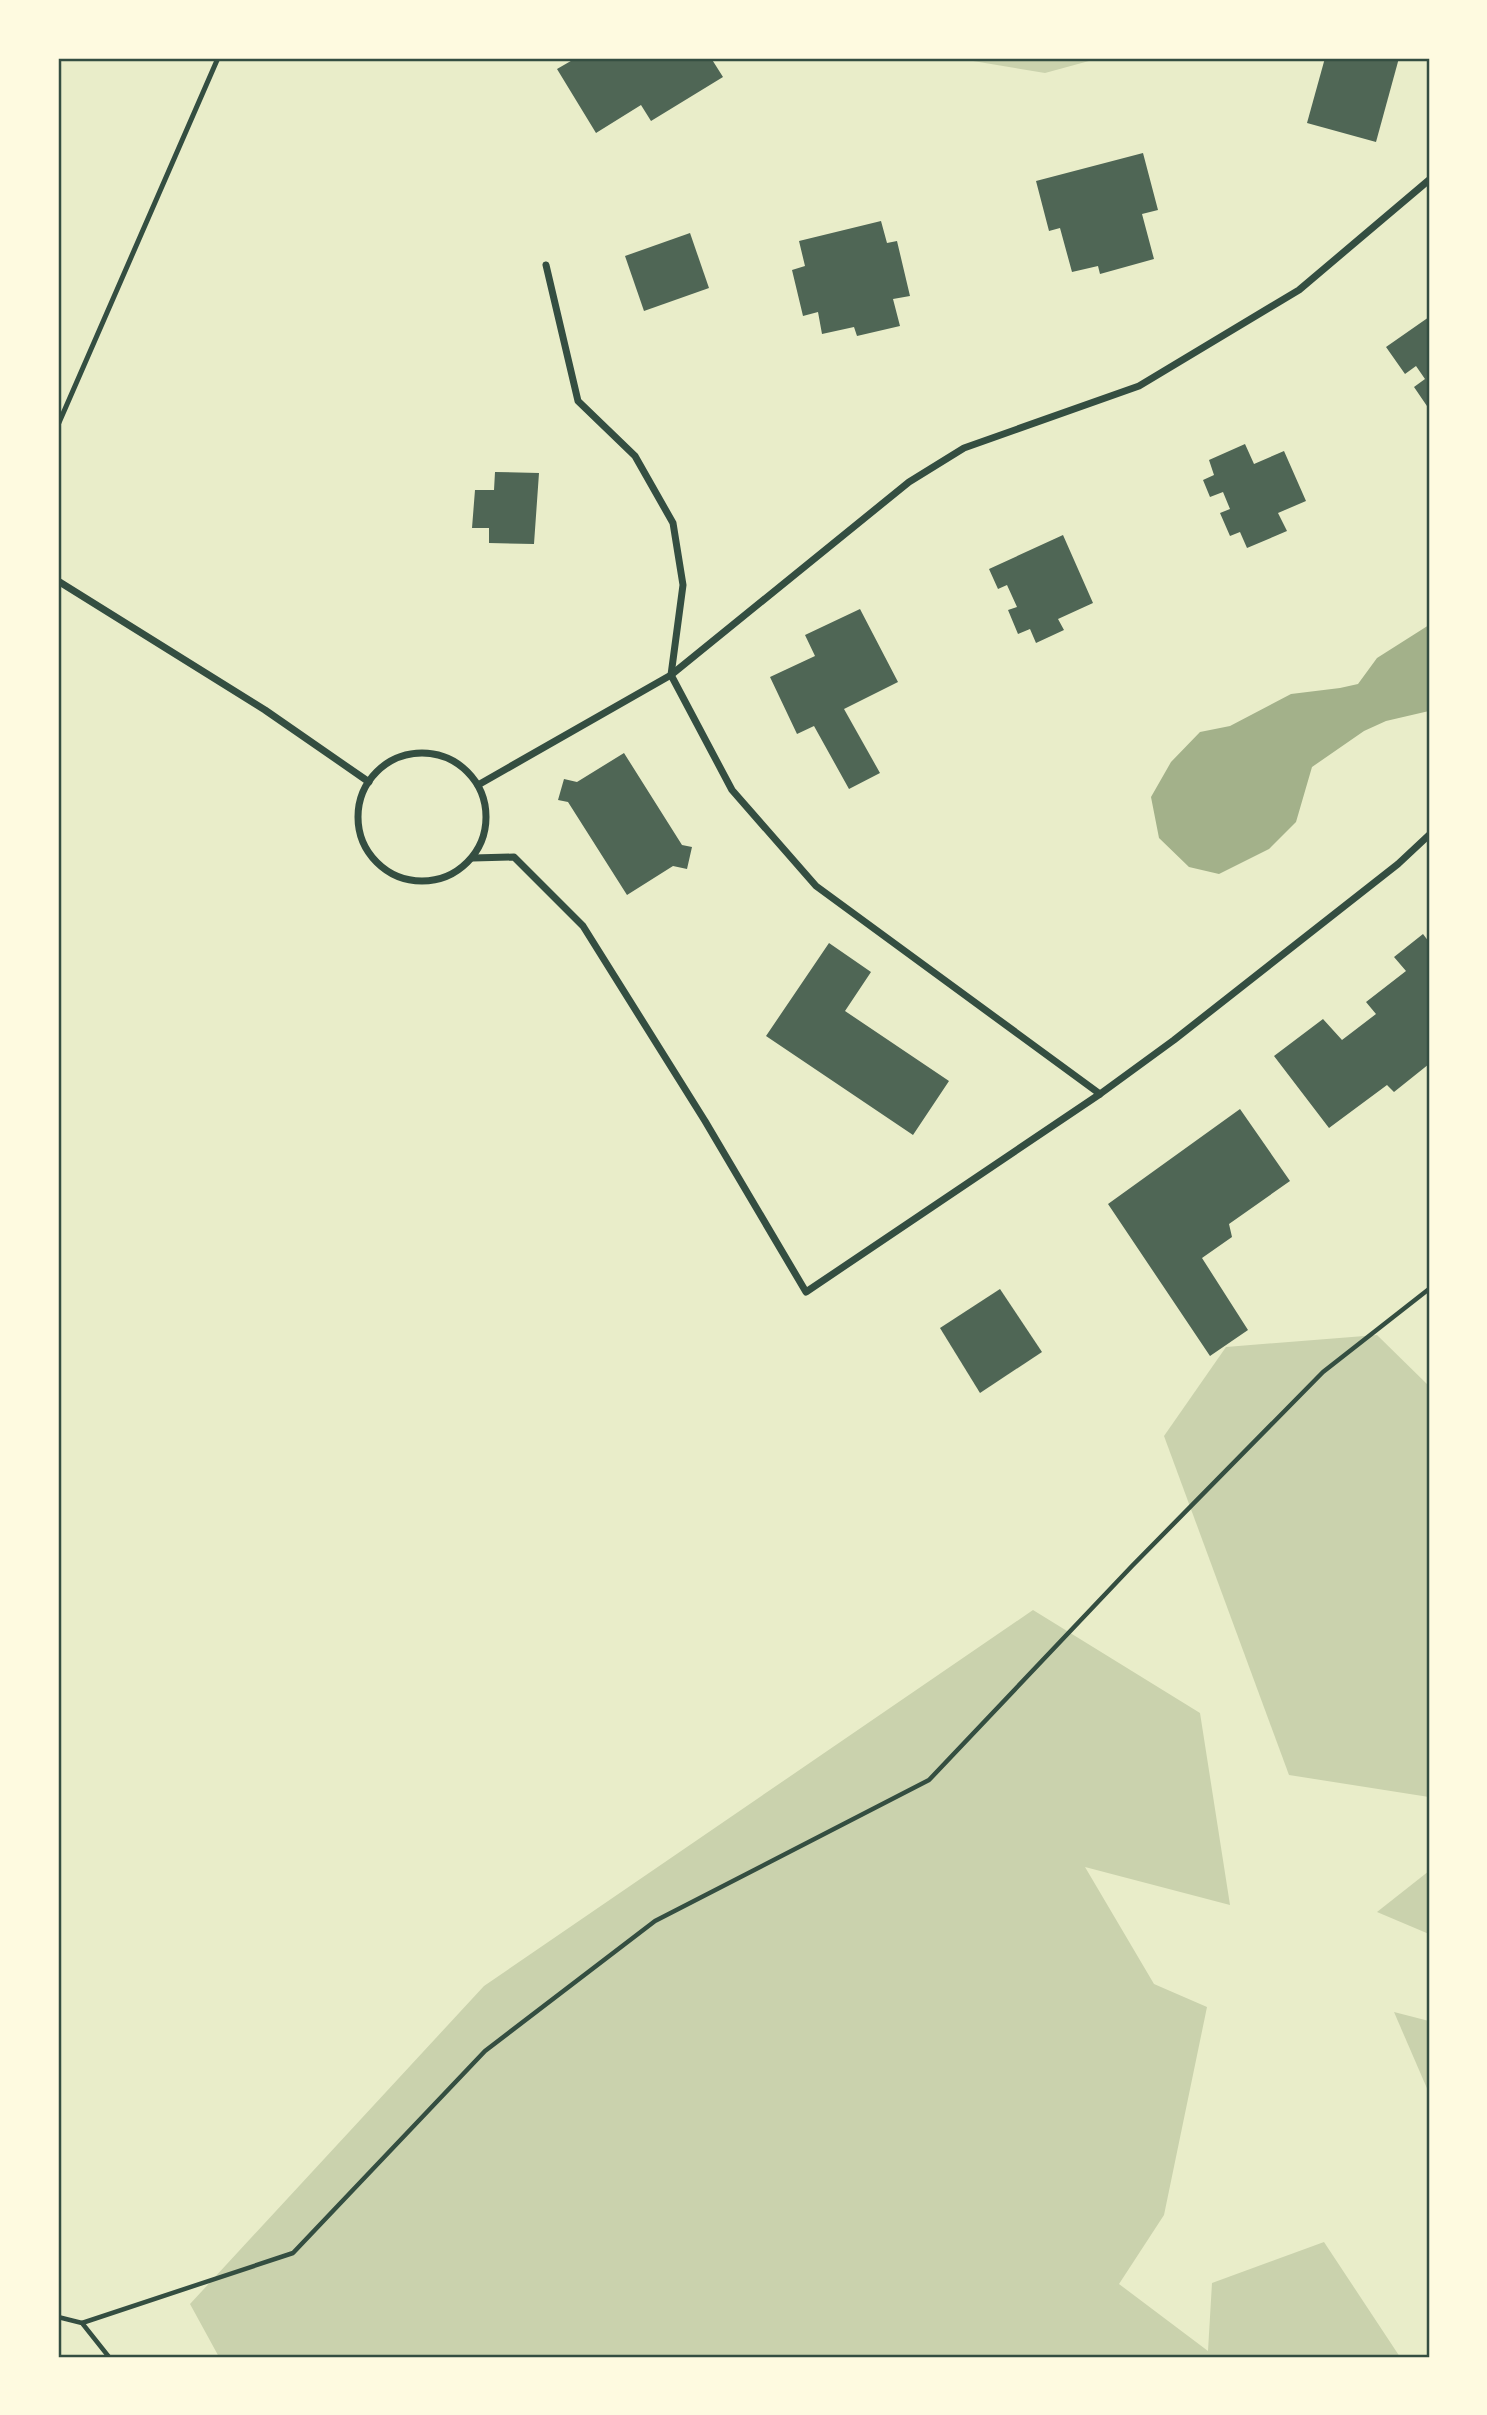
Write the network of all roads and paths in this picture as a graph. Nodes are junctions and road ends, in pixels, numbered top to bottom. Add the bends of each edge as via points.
1 (218, 58) edge
2 (1429, 180) edge
3 (547, 265) dead end
4 (58, 425) edge
5 (58, 581) edge
6 (671, 675) junction
7 (369, 782) junction
8 (478, 785) junction
9 (1429, 835) edge
10 (473, 858) junction
11 (1100, 1094) junction
12 (1429, 1289) edge
13 (58, 2317) edge
14 (82, 2323) junction
15 (109, 2357) edge

1 - 4 lane
2 - 6 street via 1299,290 1139,386 964,448 909,482
3 - 6 street via 578,401 635,456 673,523 683,585
5 - 7 street via 265,710
6 - 8 street
6 - 11 street via 732,790 816,886
7 - 8 street via 383,765 412,752 443,755 470,771
7 - 10 street via 363,789 357,820 366,850 388,873 417,882 448,877
8 - 10 street via 485,798 487,830
9 - 11 street via 1398,864
10 - 11 street via 514,857 583,926 806,1292
12 - 14 path via 1323,1371 929,1780 655,1921 485,2051 293,2253
13 - 14 path
14 - 15 path

